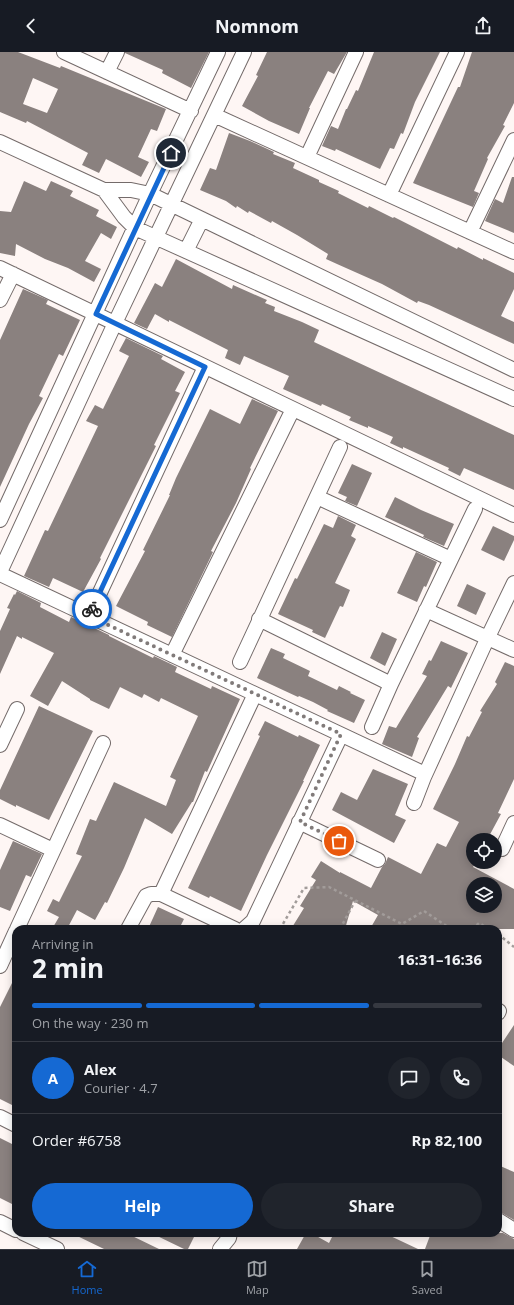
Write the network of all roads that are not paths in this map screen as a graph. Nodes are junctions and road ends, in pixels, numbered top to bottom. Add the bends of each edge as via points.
1 (64, 52) edge
2 (117, 52) edge
3 (218, 52) edge
4 (244, 52) edge
5 (356, 52) edge
6 (457, 52) edge
7 (107, 72) junction
8 (191, 111) junction
9 (214, 115) junction
10 (514, 140) edge
11 (0, 142) edge
12 (306, 157) junction
13 (104, 190) junction
14 (150, 194) junction
15 (389, 195) junction
16 (171, 204) junction
17 (202, 219) junction
18 (135, 228) junction
19 (470, 232) junction
20 (156, 237) junction
21 (186, 251) junction
22 (514, 252) edge
23 (6, 271) edge
24 (0, 300) edge
25 (96, 314) junction
26 (115, 323) junction
27 (205, 367) junction
28 (514, 370) edge
29 (514, 399) edge
30 (293, 409) junction
31 (340, 447) dead end
32 (317, 497) junction
33 (475, 509) dead end
34 (514, 515) edge
35 (0, 520) edge
36 (451, 559) junction
37 (0, 573) edge
38 (514, 583) edge
39 (426, 610) junction
40 (89, 616) junction
41 (259, 619) junction
42 (488, 637) junction
43 (514, 650) edge
44 (172, 655) junction
45 (240, 662) dead end
46 (391, 684) junction
47 (255, 694) junction
48 (17, 709) dead end
49 (372, 727) dead end
50 (341, 734) junction
51 (103, 743) dead end
52 (0, 746) edge
53 (425, 774) junction
54 (414, 803) dead end
55 (300, 822) junction
56 (514, 823) edge
57 (0, 825) edge
58 (502, 849) dead end
59 (53, 850) junction
60 (378, 860) dead end
61 (161, 894) junction
62 (18, 925) edge
63 (130, 925) edge
64 (226, 925) edge
65 (248, 925) edge
66 (12, 939) edge
67 (0, 966) edge
68 (0, 1117) edge
69 (12, 1123) edge
70 (0, 1222) edge
71 (502, 1222) edge
72 (12, 1228) edge
73 (514, 1230) edge
74 (32, 1237) edge
75 (229, 1237) edge
76 (57, 1249) edge
77 (220, 1249) edge

1 - 7 street
2 - 7 street
3 - 8 street
4 - 9 street
5 - 12 street
6 - 15 street
7 - 8 street
8 - 14 street
9 - 12 street
9 - 16 street
10 - 19 street
11 - 13 street
12 - 15 street
13 - 14 street via 132,190
13 - 18 street
14 - 16 street
14 - 18 street
15 - 19 street
16 - 17 street
16 - 20 street
17 - 21 street
17 - 28 street
18 - 20 street
18 - 25 street
19 - 22 street
20 - 21 street
20 - 26 street
21 - 29 street
23 - 24 street
23 - 25 street
25 - 26 street
25 - 35 street
26 - 27 street
26 - 37 street
27 - 30 street
27 - 40 street
30 - 34 street
30 - 44 street
31 - 32 street
32 - 36 street
32 - 41 street
33 - 36 street
36 - 39 street
37 - 40 street
38 - 42 street
39 - 42 street
39 - 46 street
40 - 44 street
41 - 45 street
41 - 46 street
42 - 43 street
42 - 53 street
44 - 47 street
46 - 49 street
47 - 50 street
47 - 61 street
48 - 52 street
50 - 53 street
50 - 55 street
51 - 59 street
53 - 54 street
55 - 60 street
55 - 65 street via 253,921
56 - 58 street
57 - 59 street
59 - 62 street
61 - 63 street via 146,896
61 - 64 street
66 - 67 street
68 - 69 street
70 - 72 street
71 - 73 street
74 - 76 street
75 - 77 street

